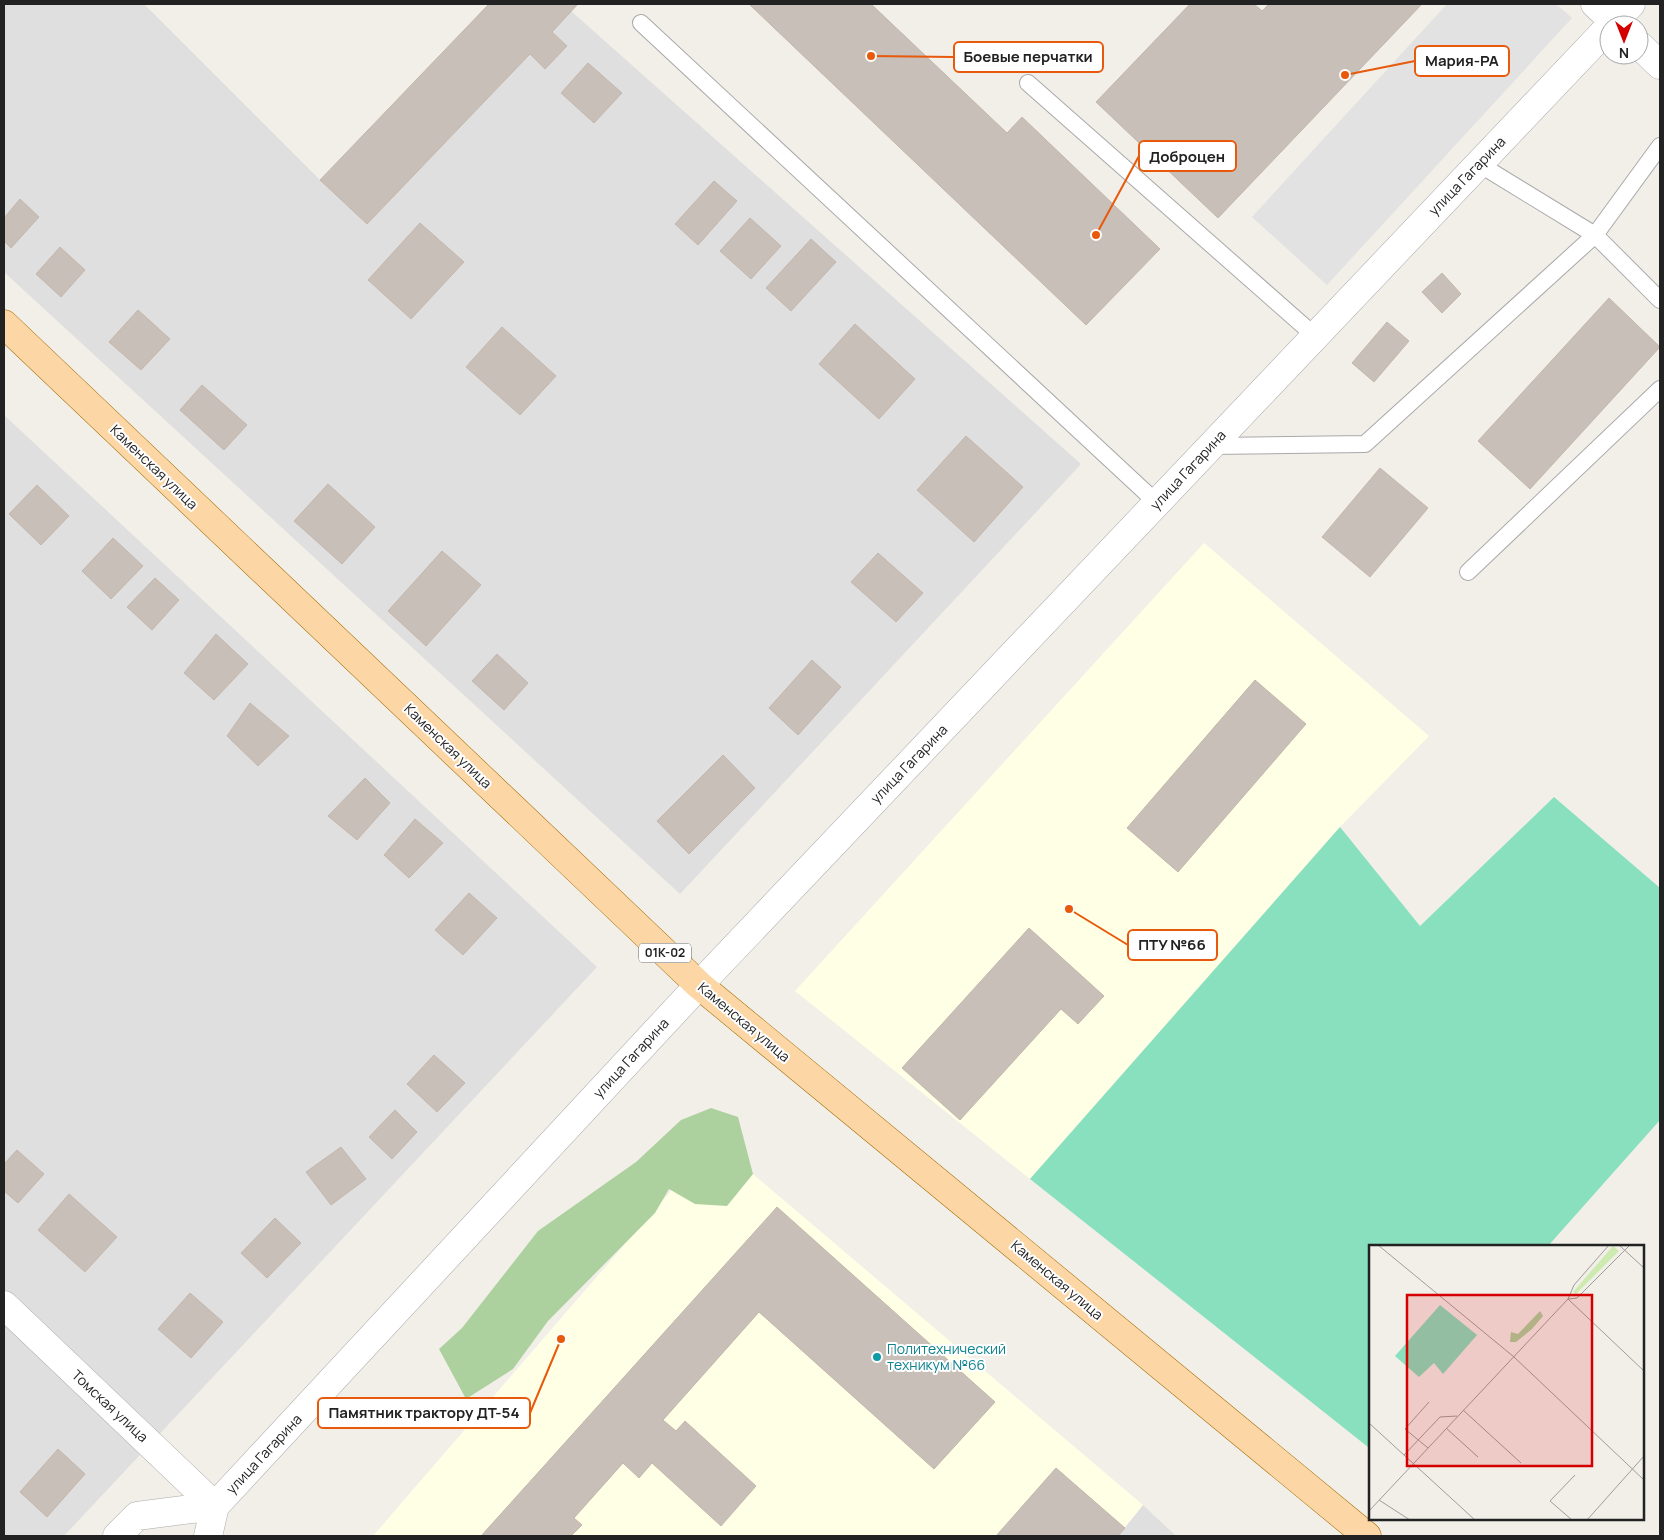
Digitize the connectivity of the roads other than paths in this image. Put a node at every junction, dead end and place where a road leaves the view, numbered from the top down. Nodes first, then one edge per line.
1 (1594, 4) edge
2 (1609, 15) edge
3 (641, 23) dead end
4 (1599, 40) edge
5 (1649, 54) edge
6 (1660, 64) edge
7 (1028, 84) dead end
8 (1660, 146) edge
9 (1479, 164) junction
10 (1595, 235) junction
11 (1660, 300) edge
12 (4, 324) edge
13 (1315, 336) junction
14 (1660, 389) edge
15 (1211, 446) junction
16 (1157, 503) junction
17 (1468, 572) dead end
18 (699, 984) junction
19 (4, 1305) edge
20 (216, 1506) junction
21 (116, 1536) edge
22 (208, 1536) edge
23 (1367, 1536) edge

1 - 2 street
3 - 16 lane
4 - 9 street, улица Гагарина
5 - 6 street
7 - 13 lane
8 - 10 lane
9 - 10 lane
9 - 13 street, улица Гагарина
10 - 11 lane
10 - 15 lane
12 - 18 main road, Каменская улица / 01К-02
13 - 15 street, улица Гагарина
14 - 17 lane
15 - 16 street, улица Гагарина
16 - 18 street, улица Гагарина
18 - 20 street, улица Гагарина
18 - 23 main road, Каменская улица / 01К-02
19 - 20 street, Томская улица
20 - 21 street, улица Гагарина
20 - 22 street, улица Гагарина

